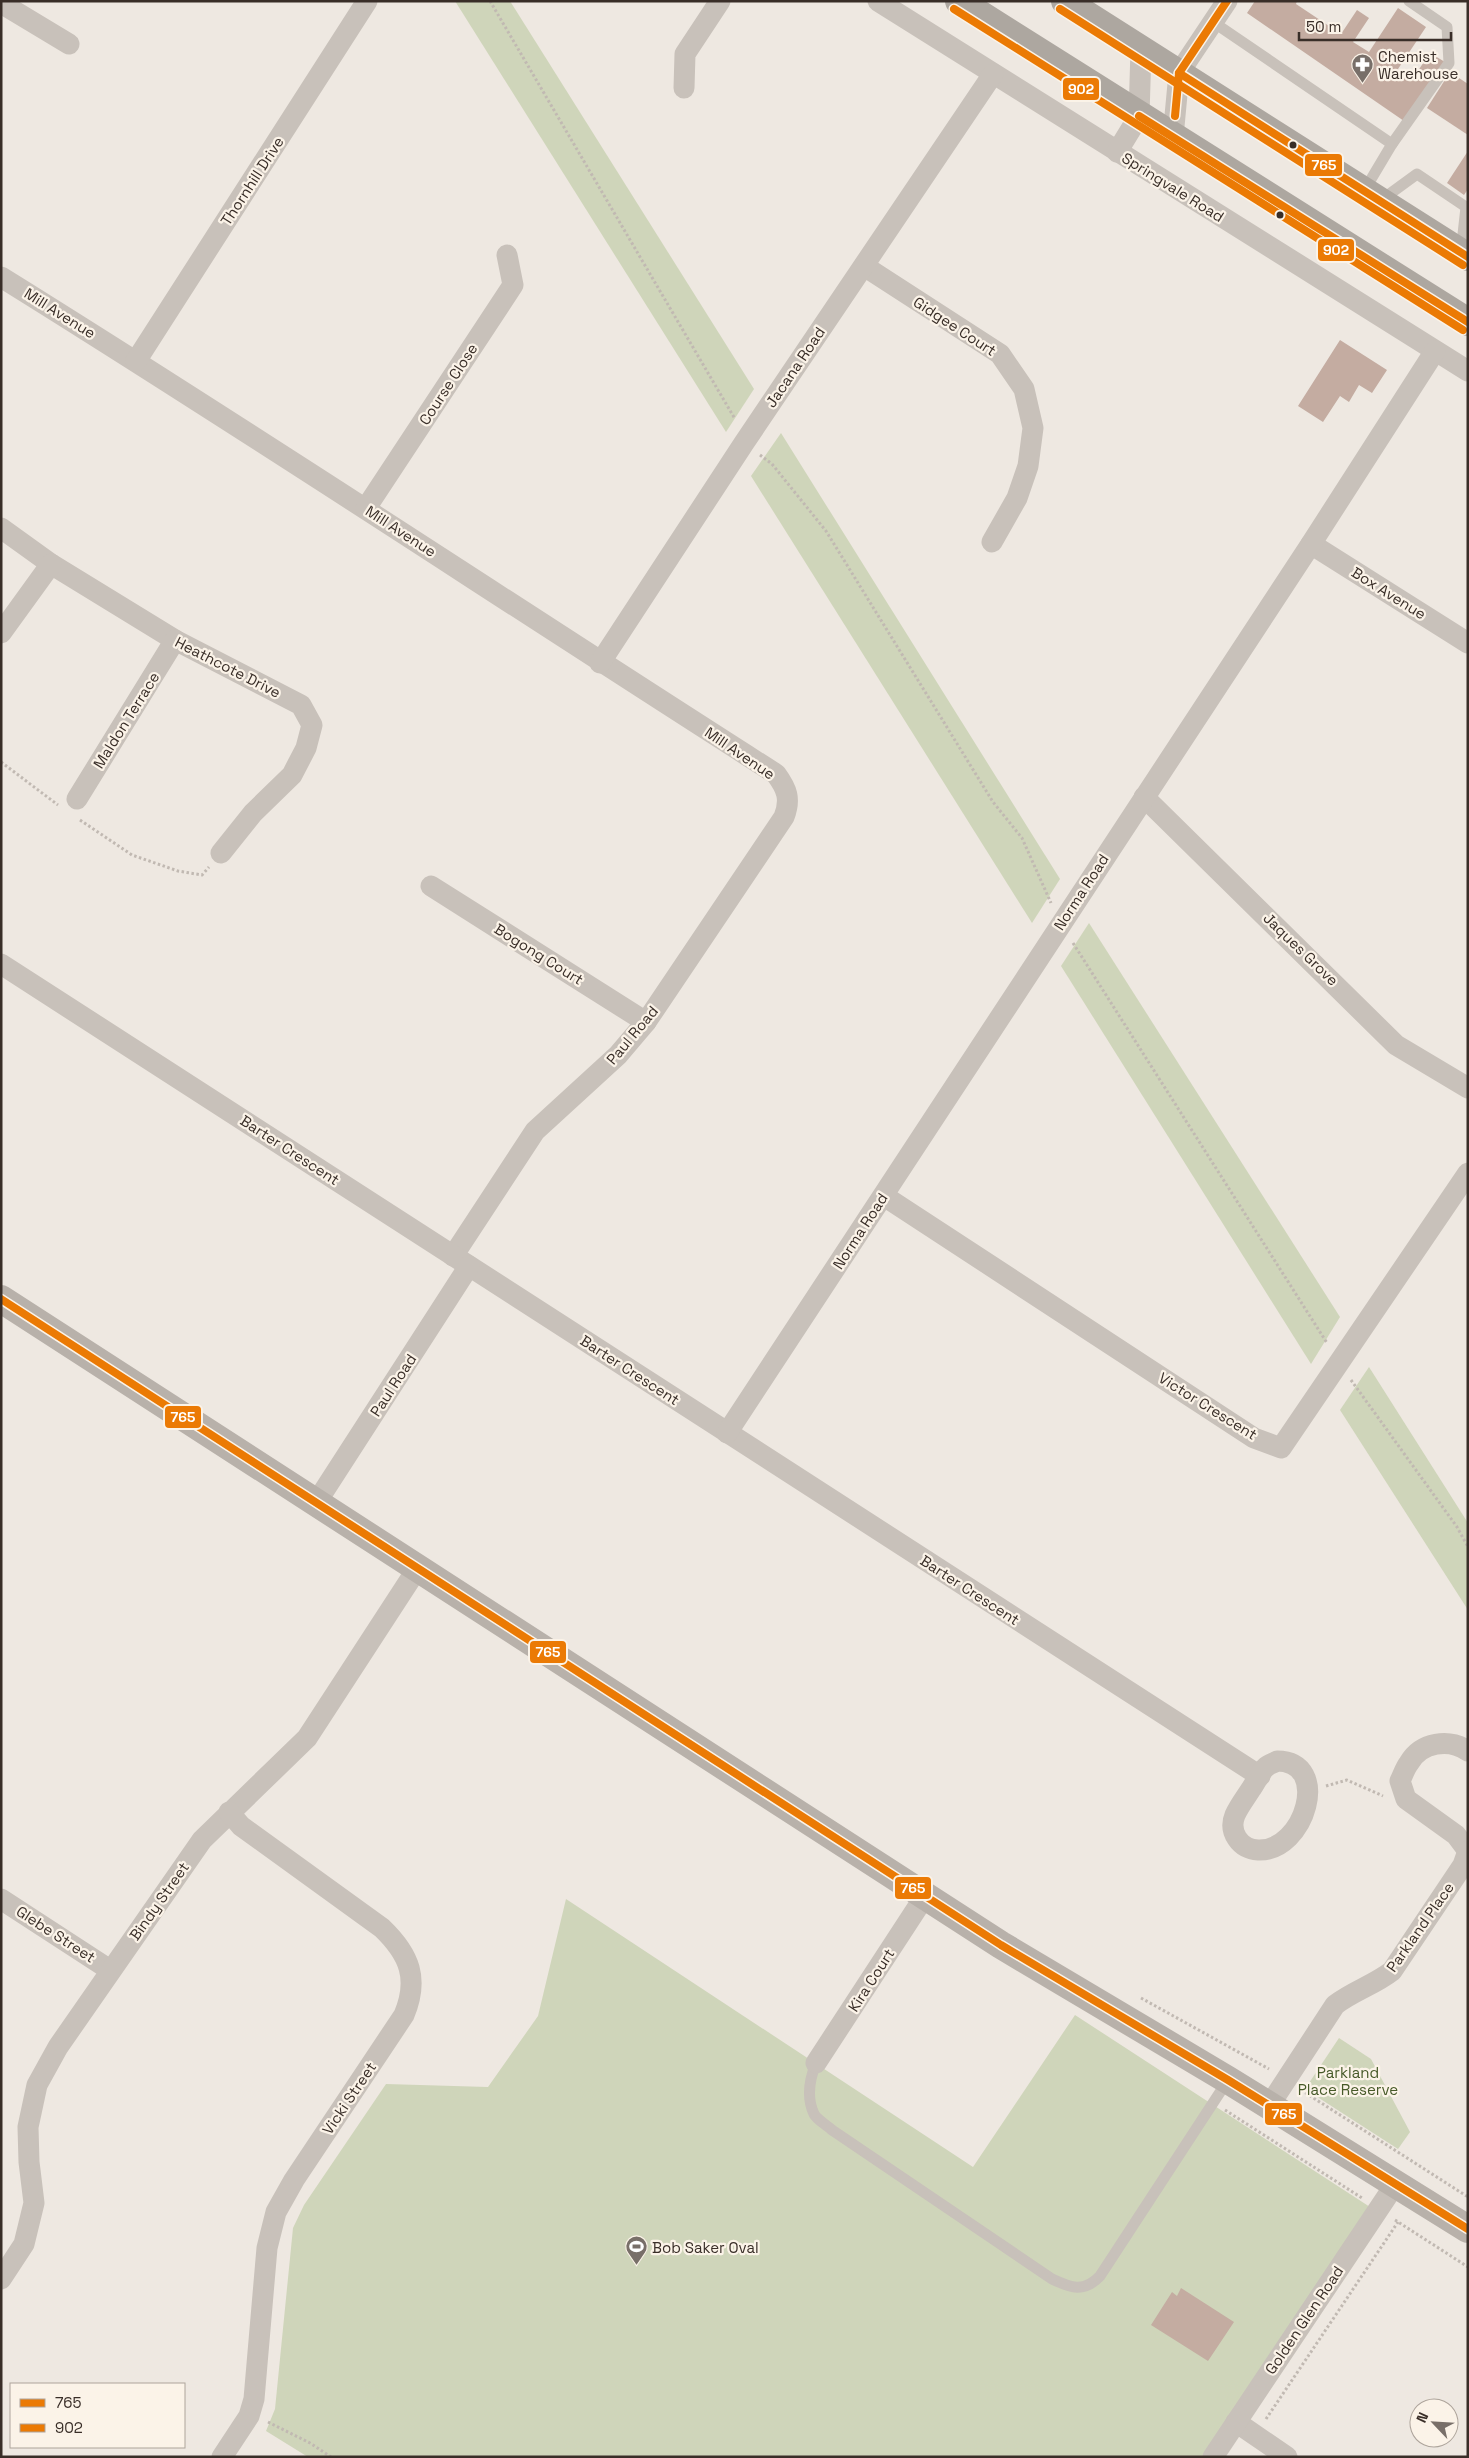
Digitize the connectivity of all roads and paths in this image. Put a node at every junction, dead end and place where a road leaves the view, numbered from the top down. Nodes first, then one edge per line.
1 (367, 1) edge
2 (490, 1) edge
3 (720, 1) edge
4 (878, 1) edge
5 (959, 1) edge
6 (1065, 1) edge
7 (1227, 1) edge
8 (1409, 1) edge
9 (1, 2) edge
10 (1213, 22) junction
11 (69, 44) dead end
12 (1141, 49) junction
13 (1179, 73) junction
14 (993, 74) junction
15 (684, 88) dead end
16 (1139, 116) junction
17 (1173, 137) junction
18 (1392, 144) junction
19 (1117, 152) junction
20 (1372, 196) junction
21 (508, 255) dead end
22 (1464, 255) edge
23 (864, 266) junction
24 (1, 277) edge
25 (1468, 322) edge
26 (1435, 350) junction
27 (136, 361) junction
28 (1468, 371) edge
29 (744, 443) junction
30 (366, 508) junction
31 (1, 528) edge
32 (992, 542) dead end
33 (1311, 544) junction
34 (51, 564) junction
35 (1, 634) edge
36 (175, 640) junction
37 (1468, 643) edge
38 (600, 663) junction
39 (1, 762) edge
40 (1144, 796) junction
41 (789, 798) joint
42 (72, 808) junction
43 (221, 853) joint
44 (431, 886) dead end
45 (1060, 924) junction
46 (1, 964) edge
47 (646, 1022) junction
48 (1468, 1088) edge
49 (1468, 1173) edge
50 (884, 1196) junction
51 (461, 1261) junction
52 (1, 1299) edge
53 (1339, 1362) junction
54 (727, 1433) junction
55 (316, 1504) junction
56 (1468, 1548) edge
57 (417, 1569) junction
58 (1468, 1751) edge
59 (1260, 1776) junction
60 (1308, 1792) junction
61 (1406, 1799) junction
62 (229, 1812) junction
63 (1468, 1851) edge
64 (925, 1896) junction
65 (1, 1899) edge
66 (110, 1970) junction
67 (816, 2063) joint
68 (1286, 2080) junction
69 (1221, 2091) junction
70 (1269, 2106) junction
71 (1396, 2183) junction
72 (1468, 2197) edge
73 (1379, 2209) junction
74 (1398, 2222) junction
75 (1468, 2229) edge
76 (1468, 2267) edge
77 (1, 2279) edge
78 (249, 2416) junction
79 (1236, 2422) junction
80 (1255, 2435) junction
81 (222, 2457) edge
82 (331, 2457) edge
83 (1213, 2457) edge
84 (1287, 2457) edge

1 - 27 street, Thornhill Drive
2 - 29 path
3 - 15 street
4 - 14 street, Springvale Road
5 - 16 highway
6 - 12 highway
7 - 10 street
8 - 18 lane
9 - 11 street
10 - 13 street
10 - 18 lane
12 - 13 highway
12 - 16 street
13 - 17 street
13 - 20 highway
14 - 19 street, Springvale Road
14 - 23 street, Jacana Road
16 - 17 highway
16 - 19 street
17 - 25 highway
18 - 20 lane
19 - 26 street, Springvale Road
20 - 22 highway
20 - 22 lane
21 - 30 street, Course Close
23 - 29 street, Jacana Road
23 - 32 street, Gidgee Court
24 - 27 street, Mill Avenue
26 - 28 street, Springvale Road
26 - 33 street, Norma Road
27 - 30 street, Mill Avenue
29 - 38 street, Jacana Road
29 - 45 path
30 - 38 street, Mill Avenue
31 - 34 street, Heathcote Drive
33 - 37 street, Box Avenue
33 - 40 street, Norma Road
34 - 35 street
34 - 36 street, Heathcote Drive
36 - 42 street, Maldon Terrace
36 - 43 street, Heathcote Drive
38 - 41 street, Mill Avenue
39 - 42 path
40 - 45 street, Norma Road
40 - 48 street, Jaques Grove
41 - 47 street, Paul Road
42 - 43 path
44 - 47 street, Bogong Court
45 - 50 street, Norma Road
45 - 53 path
46 - 51 street, Barter Crescent
47 - 51 street, Paul Road
49 - 53 street, Victor Crescent
50 - 53 street, Victor Crescent
50 - 54 street, Norma Road
51 - 54 street, Barter Crescent
51 - 55 street, Paul Road
52 - 55 main road
53 - 56 path
54 - 59 street, Barter Crescent
55 - 57 main road
57 - 62 street, Bindy Street
57 - 64 main road
58 - 61 street
59 - 60 street
59 - 60 street
60 - 61 path
61 - 63 street, Parkland Place
62 - 66 street, Bindy Street
62 - 78 street, Vicki Street
63 - 68 street, Parkland Place
64 - 67 street, Kira Court
64 - 69 main road
65 - 66 street, Glebe Street
66 - 77 street, Bindy Street
67 - 69 lane
68 - 70 street, Parkland Place
68 - 72 path
69 - 70 main road
69 - 73 path
70 - 71 main road
71 - 73 street, Golden Glen Road
71 - 75 main road
73 - 74 path
73 - 79 street, Golden Glen Road
74 - 76 path
74 - 80 path
78 - 81 street, Vicki Street
78 - 82 path
79 - 80 street
79 - 83 street, Golden Glen Road
80 - 84 street

